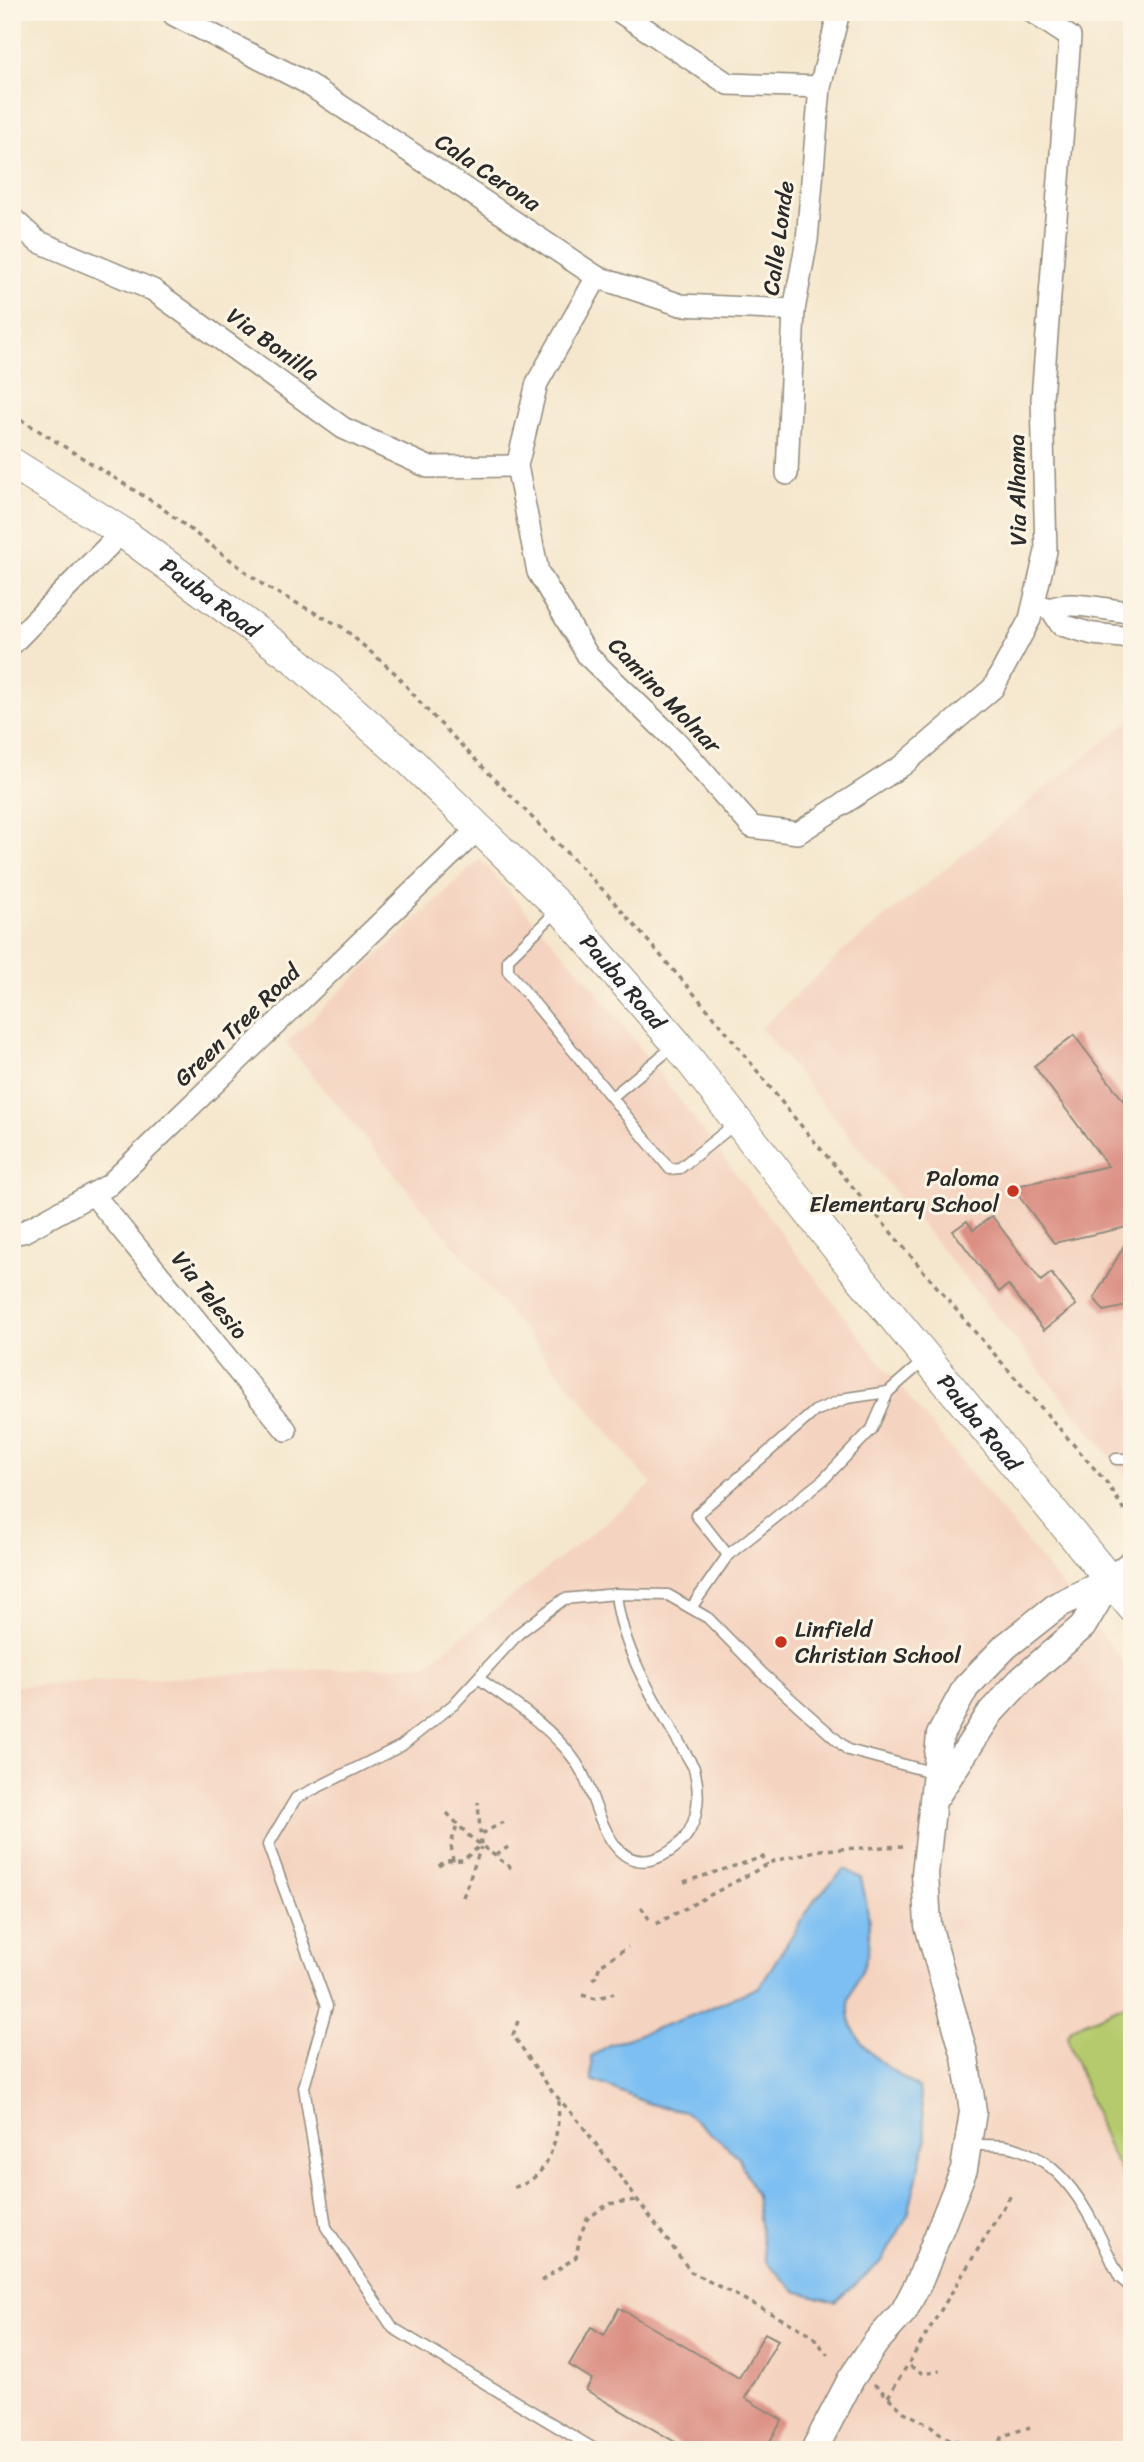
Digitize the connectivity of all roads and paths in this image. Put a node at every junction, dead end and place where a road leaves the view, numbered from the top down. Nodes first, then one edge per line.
1 (620, 12) edge
2 (839, 12) edge
3 (1032, 12) edge
4 (174, 15) dead end
5 (820, 87) junction
6 (12, 218) edge
7 (597, 277) junction
8 (794, 310) junction
9 (12, 463) edge
10 (517, 466) junction
11 (787, 474) dead end
12 (122, 533) junction
13 (1042, 607) junction
14 (1132, 612) edge
15 (1132, 638) edge
16 (12, 644) edge
17 (480, 827) junction
18 (798, 833) joint
19 (560, 908) junction
20 (677, 1044) junction
21 (612, 1097) junction
22 (737, 1122) junction
23 (93, 1194) junction
24 (12, 1234) edge
25 (926, 1359) junction
26 (888, 1392) junction
27 (286, 1430) dead end
28 (1116, 1459) dead end
29 (1132, 1459) edge
30 (1132, 1526) edge
31 (728, 1555) junction
32 (1123, 1561) edge
33 (616, 1594) junction
34 (1132, 1607) edge
35 (691, 1608) junction
36 (478, 1678) junction
37 (935, 1773) junction
38 (478, 1802) dead end
39 (930, 1807) junction
40 (447, 1812) dead end
41 (503, 1822) dead end
42 (457, 1825) junction
43 (482, 1834) junction
44 (481, 1845) junction
45 (903, 1846) dead end
46 (508, 1847) dead end
47 (496, 1855) junction
48 (453, 1861) junction
49 (766, 1865) junction
50 (439, 1866) dead end
51 (511, 1868) dead end
52 (684, 1882) dead end
53 (463, 1897) dead end
54 (641, 1907) dead end
55 (649, 1919) dead end
56 (656, 1924) dead end
57 (628, 1947) dead end
58 (592, 1979) dead end
59 (614, 1993) dead end
60 (582, 1995) dead end
61 (518, 2021) dead end
62 (559, 2099) junction
63 (967, 2145) junction
64 (514, 2187) dead end
65 (1011, 2194) dead end
66 (636, 2200) junction
67 (541, 2281) dead end
68 (1132, 2288) edge
69 (828, 2355) dead end
70 (910, 2366) junction
71 (940, 2371) dead end
72 (870, 2380) dead end
73 (888, 2397) junction
74 (1030, 2427) dead end
75 (596, 2450) edge
76 (814, 2450) edge
77 (988, 2450) edge
78 (996, 2450) edge

1 - 5 street
2 - 5 street, Calle Londe
3 - 13 street, Via Alhama
4 - 7 street, Cala Cerona
5 - 8 street, Calle Londe
6 - 10 street, Via Bonilla
7 - 8 street, Cala Cerona
7 - 10 street, Camino Molnar
8 - 11 street, Calle Londe
9 - 12 main road, Pauba Road
10 - 18 street, Camino Molnar
12 - 16 street
12 - 17 main road, Pauba Road
13 - 14 street
13 - 15 street
13 - 18 street, Via Alhama
17 - 19 main road, Pauba Road
17 - 23 street, Green Tree Road
19 - 20 main road, Pauba Road
19 - 21 lane
20 - 21 lane
20 - 22 main road, Pauba Road
21 - 22 lane
22 - 25 main road, Pauba Road
23 - 24 street, Green Tree Road
23 - 27 street, Via Telesio
25 - 26 lane
25 - 32 main road, Pauba Road
26 - 31 lane
26 - 31 lane
28 - 29 lane
30 - 32 path
31 - 35 lane
32 - 34 main road, Pauba Road
32 - 37 street
32 - 39 street
33 - 35 lane
33 - 36 lane
33 - 36 lane
35 - 37 lane
36 - 75 lane
37 - 39 street
38 - 43 path
39 - 63 street
40 - 42 path
41 - 43 path
42 - 44 path
42 - 48 path
43 - 44 path
44 - 47 path
44 - 48 path
44 - 53 path
45 - 49 path
46 - 47 path
47 - 51 path
48 - 50 path
49 - 52 path
49 - 56 path
54 - 55 path
57 - 58 path
59 - 60 path
61 - 62 path
62 - 64 path
62 - 66 path
63 - 68 lane
63 - 76 street
65 - 70 path
66 - 67 path
66 - 69 path
70 - 71 path
70 - 73 path
72 - 73 path
73 - 77 path
74 - 78 path

